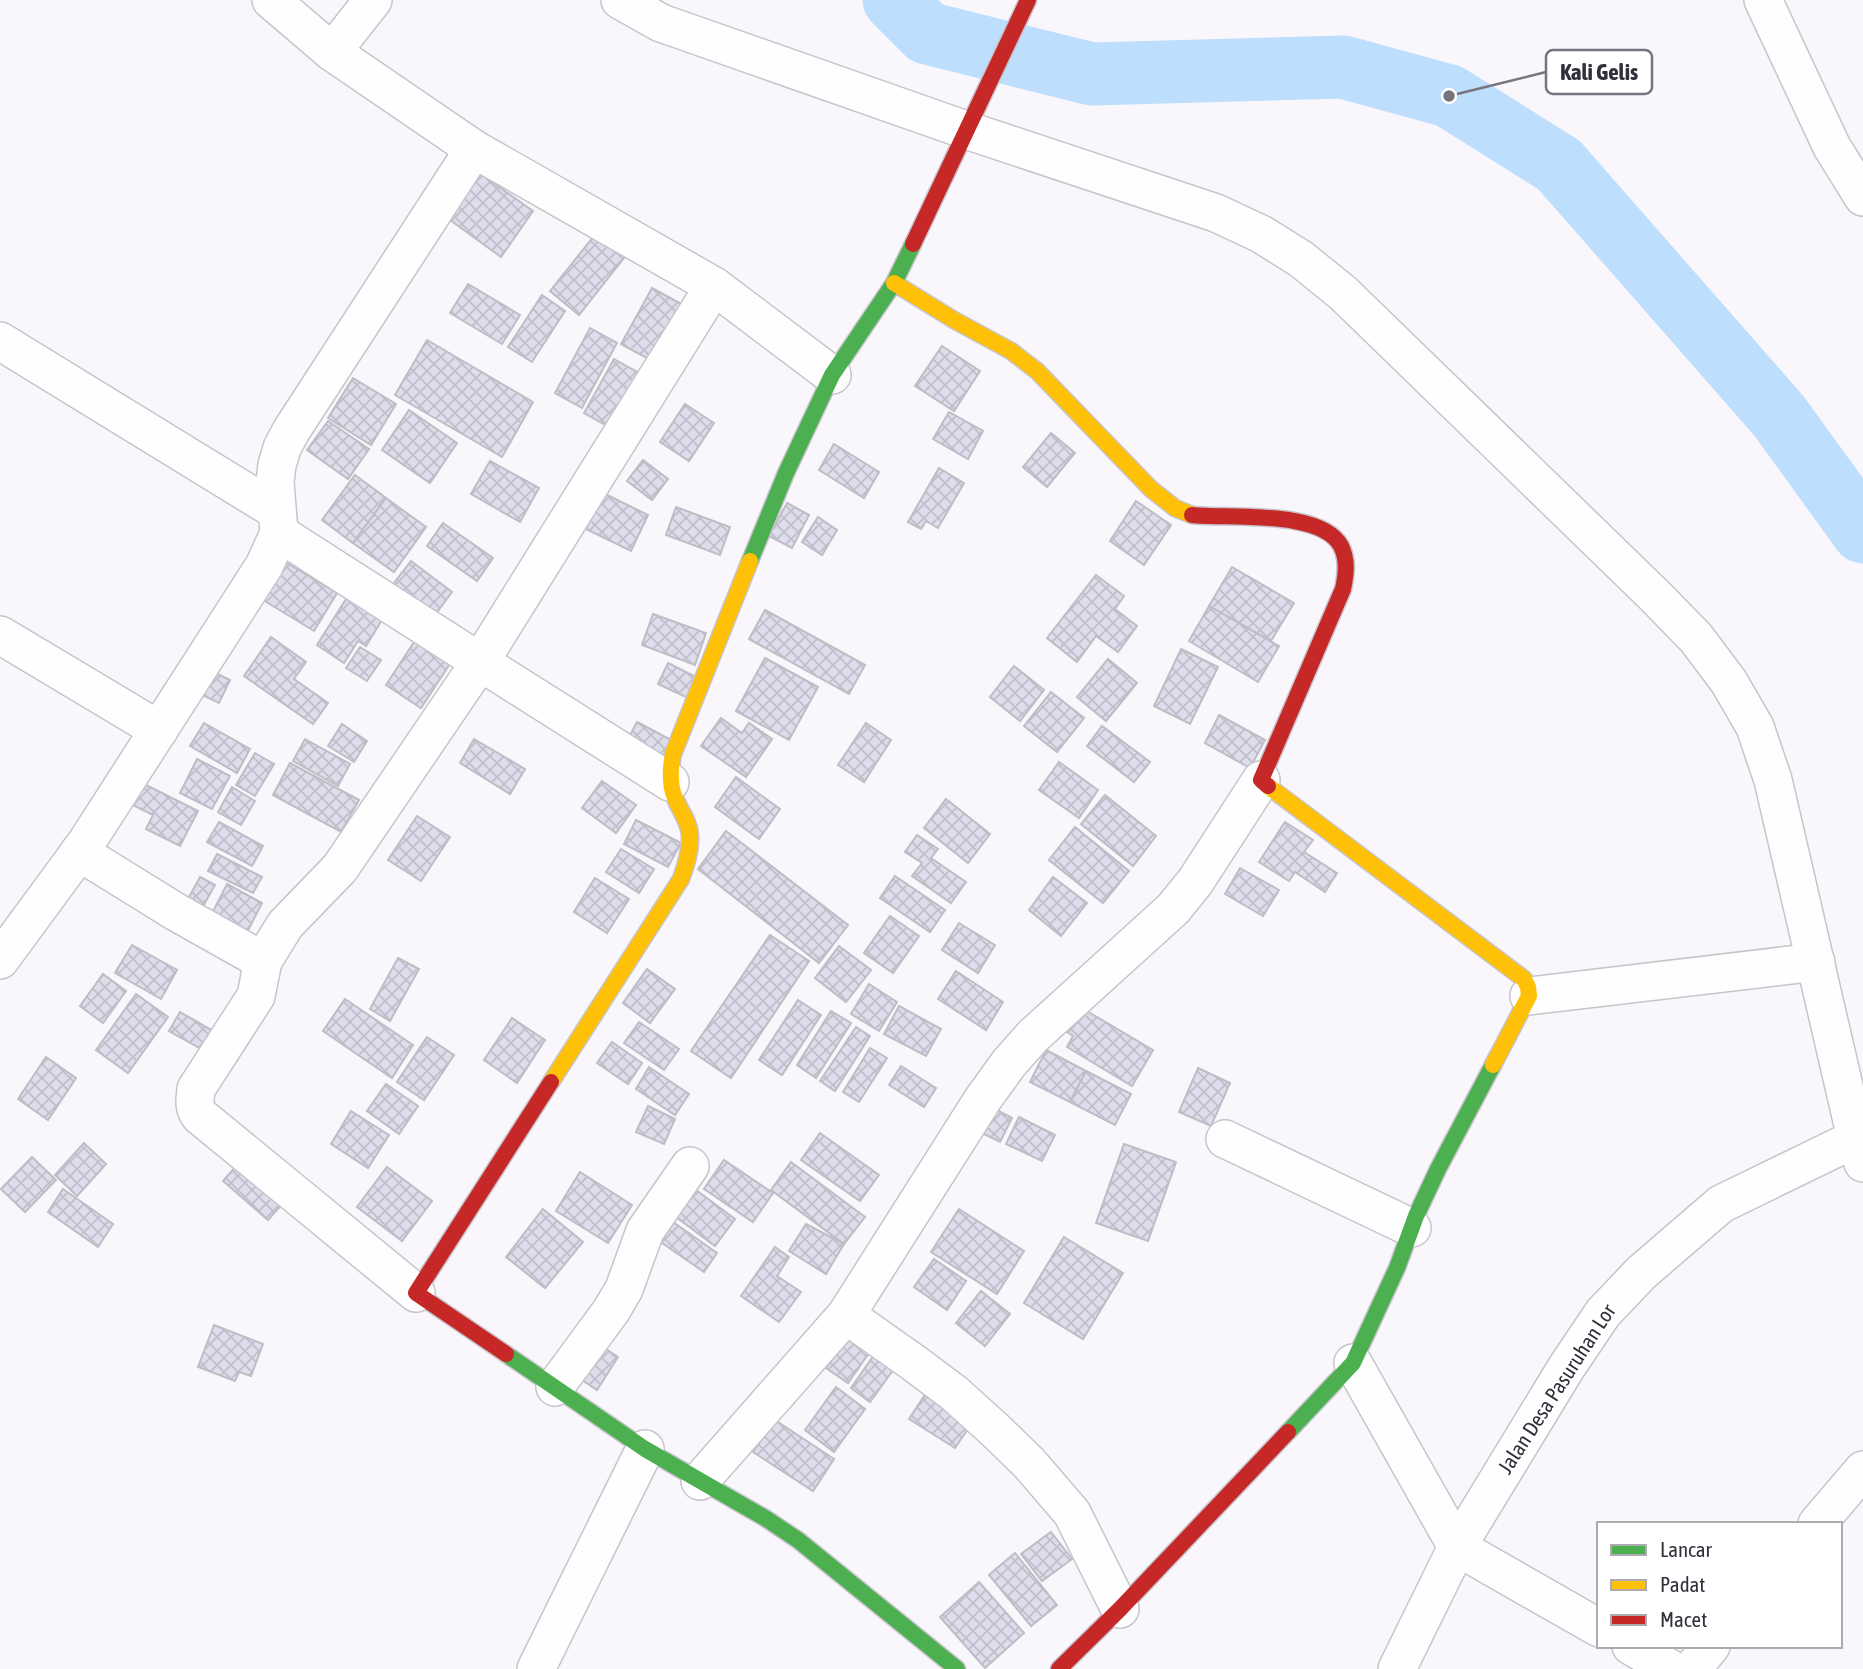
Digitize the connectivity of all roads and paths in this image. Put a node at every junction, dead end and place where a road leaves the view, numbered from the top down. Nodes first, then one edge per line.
1 (271, 0) edge
2 (373, 0) edge
3 (620, 0) edge
4 (1028, 0) edge
5 (1763, 0) edge
6 (332, 52) junction
7 (966, 130) junction
8 (474, 149) junction
9 (1863, 197) edge
10 (894, 283) junction
11 (714, 286) junction
12 (0, 341) edge
13 (832, 376) junction
14 (278, 522) junction
15 (0, 635) edge
16 (480, 662) junction
17 (159, 730) junction
18 (1261, 780) junction
19 (670, 782) junction
20 (79, 852) junction
21 (0, 960) edge
22 (263, 961) junction
23 (1816, 962) junction
24 (1529, 996) junction
25 (1225, 1139) dead end
26 (1861, 1146) edge
27 (690, 1166) dead end
28 (1412, 1228) junction
29 (416, 1293) junction
30 (846, 1315) junction
31 (1353, 1363) junction
32 (555, 1387) junction
33 (645, 1449) junction
34 (1863, 1470) edge
35 (700, 1481) junction
36 (1819, 1522) edge
37 (1457, 1547) junction
38 (1120, 1609) junction
39 (1597, 1627) edge
40 (1634, 1648) edge
41 (1709, 1648) edge
42 (536, 1669) edge
43 (957, 1669) edge
44 (1059, 1669) edge
45 (1397, 1669) edge
46 (1671, 1669) edge
47 (1692, 1669) edge

1 - 6 street
2 - 6 street
3 - 7 street
4 - 7 street
5 - 9 street
6 - 8 street
7 - 10 street
7 - 23 street
8 - 11 street
8 - 14 street
10 - 13 street
10 - 18 street
11 - 13 street
11 - 16 street
12 - 14 street
13 - 19 street
14 - 16 street
14 - 17 street
15 - 17 street
16 - 19 street
16 - 22 street
17 - 20 street
18 - 24 street
18 - 30 street
19 - 29 street
20 - 21 street
20 - 22 street
22 - 29 street
23 - 24 street
23 - 26 street
24 - 28 street
25 - 28 street
26 - 37 street, Jalan Desa Pasuruhan Lor
27 - 32 street
28 - 31 street
29 - 32 street
30 - 35 street
30 - 38 street
31 - 37 street
31 - 38 street
32 - 33 street
33 - 35 street
33 - 42 street
34 - 36 street
35 - 43 street
37 - 39 street
37 - 45 street, Jalan Desa Pasuruhan Lor
38 - 44 street
40 - 46 street
41 - 47 street

